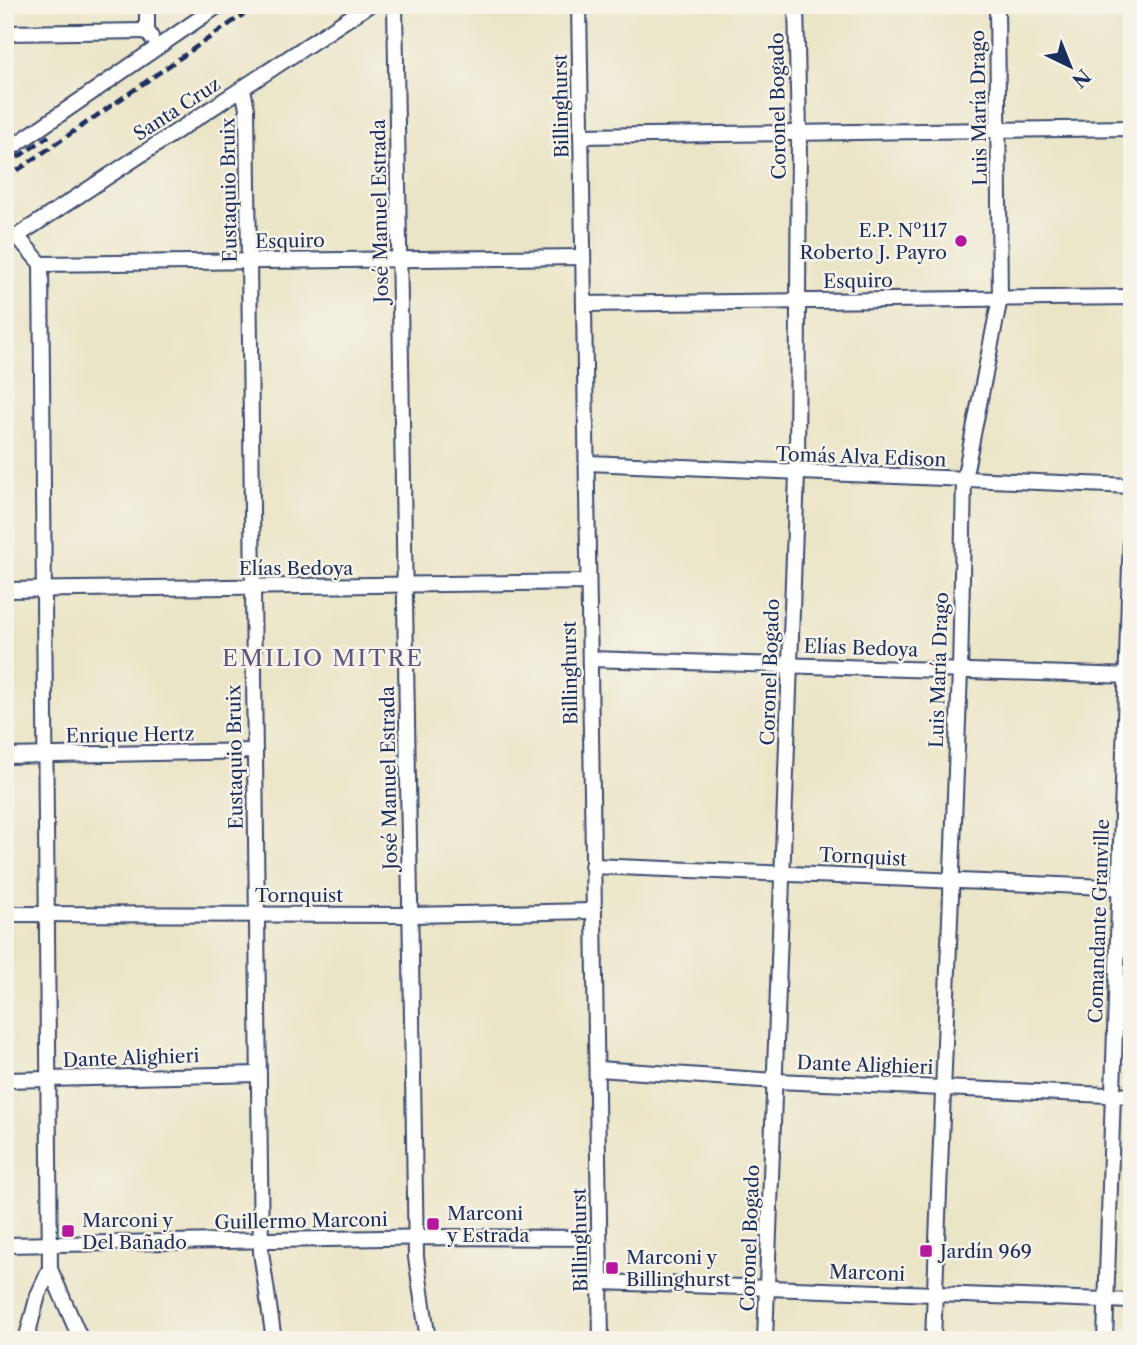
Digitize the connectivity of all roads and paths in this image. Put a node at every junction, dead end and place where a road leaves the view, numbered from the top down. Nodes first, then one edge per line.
1 (147, 5) edge
2 (219, 5) edge
3 (369, 5) edge
4 (395, 5) edge
5 (579, 5) edge
6 (796, 5) edge
7 (997, 5) edge
8 (147, 31) junction
9 (5, 33) edge
10 (157, 47) junction
11 (243, 89) junction
12 (1132, 128) edge
13 (1000, 130) junction
14 (799, 132) junction
15 (581, 136) junction
16 (5, 152) edge
17 (11, 240) edge
18 (582, 257) junction
19 (401, 259) junction
20 (250, 261) junction
21 (41, 264) junction
22 (1132, 297) edge
23 (1000, 298) junction
24 (799, 301) junction
25 (584, 304) junction
26 (588, 463) junction
27 (797, 474) junction
28 (964, 480) junction
29 (1132, 486) edge
30 (1132, 504) edge
31 (588, 582) junction
32 (405, 586) junction
33 (252, 587) junction
34 (5, 590) edge
35 (42, 590) junction
36 (590, 659) junction
37 (790, 665) junction
38 (960, 671) junction
39 (1129, 676) edge
40 (255, 751) junction
41 (5, 756) edge
42 (44, 756) junction
43 (592, 866) junction
44 (782, 872) junction
45 (950, 881) junction
46 (1126, 888) edge
47 (592, 911) junction
48 (5, 914) edge
49 (45, 914) junction
50 (257, 914) junction
51 (411, 915) junction
52 (598, 1069) junction
53 (259, 1074) junction
54 (5, 1080) edge
55 (48, 1080) junction
56 (776, 1081) junction
57 (942, 1088) junction
58 (1110, 1095) junction
59 (1132, 1096) edge
60 (416, 1237) junction
61 (598, 1238) junction
62 (261, 1241) junction
63 (5, 1245) edge
64 (49, 1245) junction
65 (50, 1269) junction
66 (601, 1282) junction
67 (766, 1289) junction
68 (935, 1294) junction
69 (1105, 1301) junction
70 (1132, 1301) edge
71 (26, 1340) edge
72 (81, 1340) edge
73 (274, 1340) edge
74 (428, 1340) edge
75 (601, 1340) edge
76 (765, 1340) edge
77 (933, 1340) edge
78 (1105, 1340) edge

1 - 8 street
2 - 10 street
3 - 11 street, Santa Cruz
4 - 19 street, José Manuel Estrada
5 - 15 street, Billinghurst
6 - 14 street, Coronel Bogado
7 - 13 street, Luis María Drago
8 - 9 street
8 - 10 street
10 - 16 street
11 - 17 street, Santa Cruz
11 - 20 street, Eustaquio Bruix
12 - 13 street
13 - 14 street
13 - 23 street, Luis María Drago
14 - 15 street
14 - 24 street, Coronel Bogado
15 - 18 street, Billinghurst
17 - 21 street
18 - 19 street, Esquiro
18 - 25 street, Billinghurst
19 - 20 street, Esquiro
19 - 32 street, José Manuel Estrada
20 - 21 street, Esquiro
20 - 33 street, Eustaquio Bruix
21 - 35 street
22 - 23 street, Esquiro
23 - 24 street, Esquiro
23 - 28 street, Luis María Drago
24 - 25 street, Esquiro
24 - 27 street, Coronel Bogado
25 - 26 street, Billinghurst
26 - 27 street, Tomás Alva Edison
26 - 31 street, Billinghurst
27 - 28 street, Tomás Alva Edison
27 - 37 street, Coronel Bogado
28 - 29 street, Tomás Alva Edison
28 - 38 street, Luis María Drago
30 - 39 street, Comandante Granville
31 - 32 street, Elías Bedoya
31 - 36 street, Billinghurst
32 - 33 street, Elías Bedoya
32 - 51 street, José Manuel Estrada
33 - 35 street, Elías Bedoya
33 - 40 street, Eustaquio Bruix
34 - 35 street, Elías Bedoya
35 - 42 street
36 - 37 street, Elías Bedoya
36 - 43 street, Billinghurst
37 - 38 street, Elías Bedoya
37 - 44 street, Coronel Bogado
38 - 39 street, Elías Bedoya
38 - 45 street, Luis María Drago
39 - 46 street, Comandante Granville
40 - 42 street, Enrique Hertz
40 - 50 street, Eustaquio Bruix
41 - 42 street, Enrique Hertz
42 - 49 street
43 - 44 street, Tornquist
43 - 47 street, Billinghurst
44 - 45 street, Tornquist
44 - 56 street, Coronel Bogado
45 - 46 street, Tornquist
45 - 57 street, Luis María Drago
46 - 58 street, Comandante Granville
47 - 51 street, Tornquist
47 - 52 street, Billinghurst
48 - 49 street, Tornquist
49 - 50 street, Tornquist
49 - 55 street
50 - 51 street, Tornquist
50 - 53 street, Eustaquio Bruix
51 - 60 street, José Manuel Estrada
52 - 56 street, Dante Alighieri
52 - 61 street, Billinghurst
53 - 55 street, Dante Alighieri
53 - 62 street, Eustaquio Bruix
54 - 55 street, Dante Alighieri
55 - 64 street
56 - 57 street, Dante Alighieri
56 - 67 street, Coronel Bogado
57 - 58 street, Dante Alighieri
57 - 68 street, Luis María Drago
58 - 59 street, Dante Alighieri
58 - 69 street, Comandante Granville
60 - 61 street, Guillermo Marconi
60 - 62 street, Guillermo Marconi
60 - 74 street, José Manuel Estrada
61 - 66 street, Billinghurst
62 - 64 street, Guillermo Marconi
62 - 73 street, Eustaquio Bruix
63 - 64 street, Guillermo Marconi
64 - 65 street
65 - 71 street
65 - 72 street
66 - 67 street, Marconi
66 - 75 street, Billinghurst
67 - 68 street, Marconi
67 - 76 street, Coronel Bogado
68 - 69 street, Marconi
68 - 77 street, Luis María Drago
69 - 70 street, Marconi
69 - 78 street, Comandante Granville

